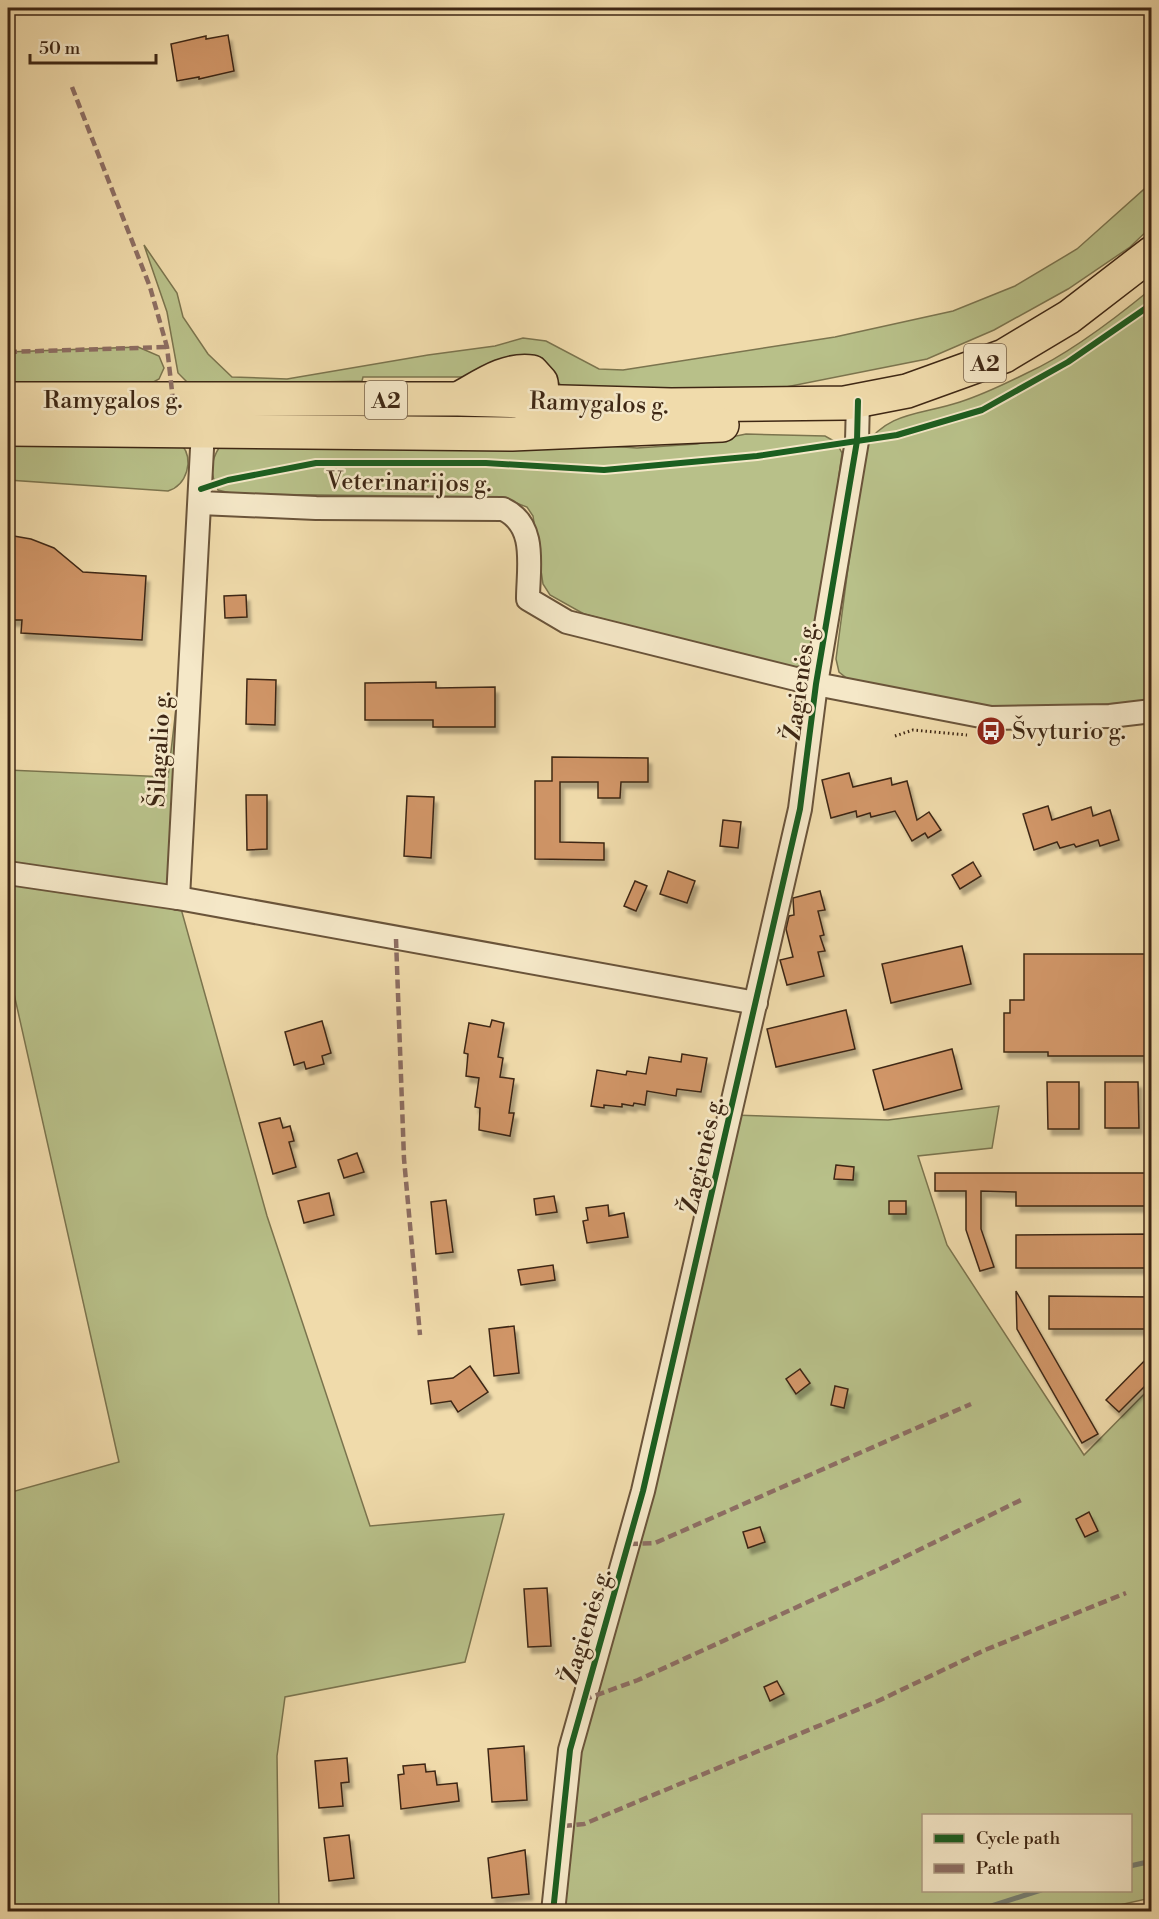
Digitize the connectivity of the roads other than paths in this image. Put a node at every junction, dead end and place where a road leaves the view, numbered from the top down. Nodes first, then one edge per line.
1 (1152, 253) edge
2 (8, 399) edge
3 (543, 401) junction
4 (852, 402) junction
5 (8, 429) edge
6 (202, 430) junction
7 (512, 434) junction
8 (200, 503) junction
9 (816, 684) junction
10 (1152, 711) edge
11 (8, 873) edge
12 (178, 898) junction
13 (756, 1003) junction
14 (553, 1911) edge

1 - 4 highway, Ramygalos g. / A2
2 - 3 highway, Ramygalos g. / A2
3 - 4 highway, Ramygalos g. / A2
3 - 7 highway
4 - 7 highway, A2
4 - 9 street, Žagienės g.
5 - 6 highway, A2
6 - 7 highway, A2
6 - 8 street, Šilagalio g.
8 - 9 street, Veterinarijos g.
8 - 12 street, Šilagalio g.
9 - 10 street
9 - 13 street, Žagienės g.
11 - 12 street
12 - 13 street
13 - 14 street, Žagienės g.

